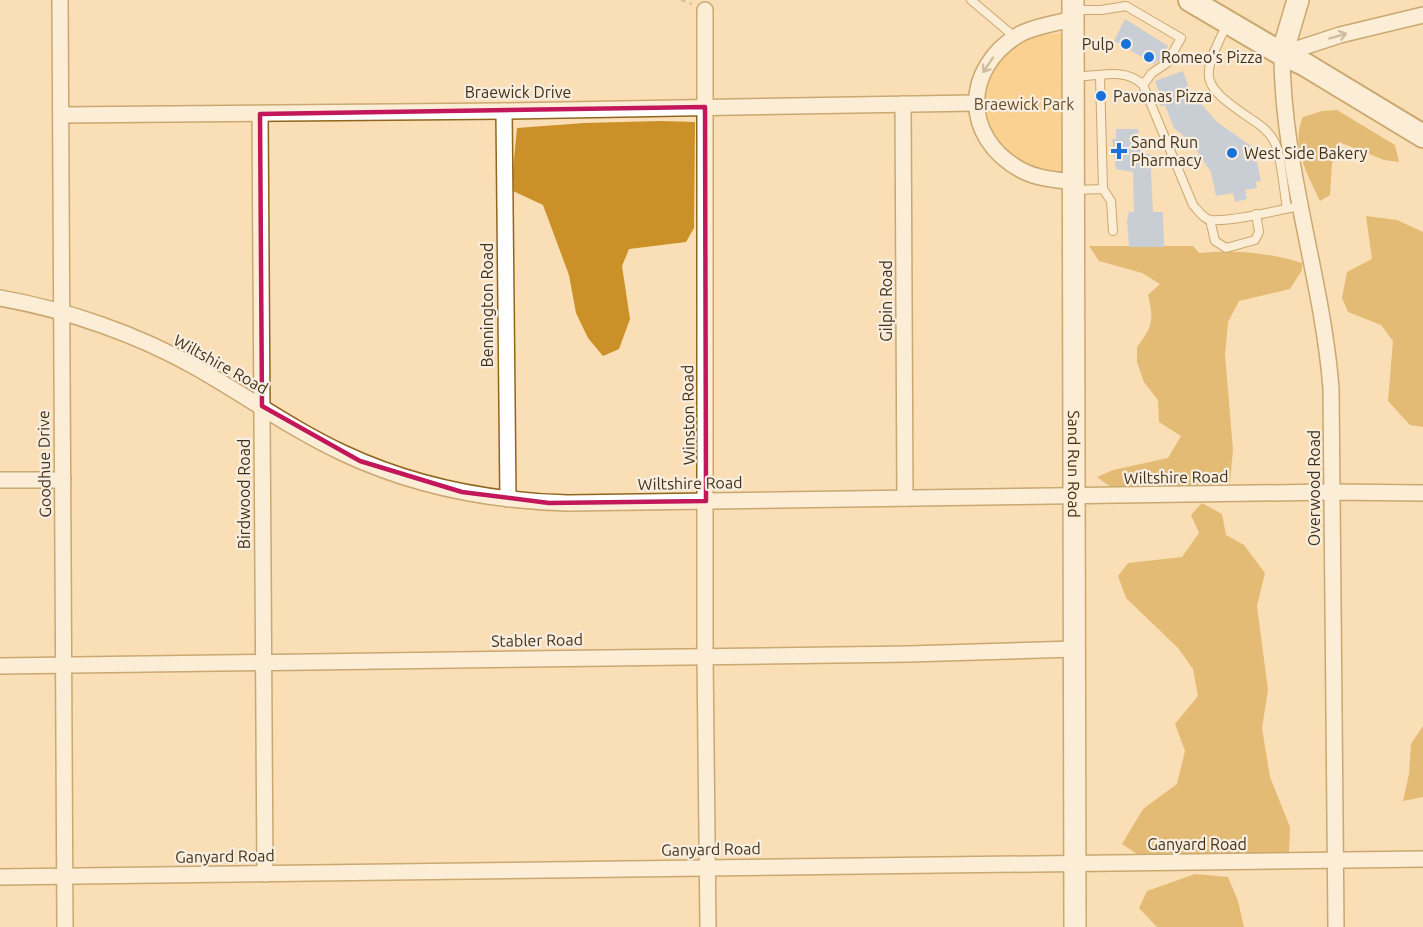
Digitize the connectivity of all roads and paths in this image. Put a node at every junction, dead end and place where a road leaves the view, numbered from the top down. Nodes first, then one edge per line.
1 (60, 0) edge
2 (970, 0) edge
3 (1190, 0) edge
4 (1298, 0) edge
5 (705, 10) dead end
6 (1074, 10) edge
7 (1423, 15) edge
8 (1228, 22) junction
9 (1016, 38) junction
10 (1282, 54) junction
11 (1100, 76) junction
12 (1074, 77) junction
13 (1143, 85) junction
14 (975, 103) junction
15 (903, 104) junction
16 (705, 107) junction
17 (504, 111) junction
18 (260, 114) junction
19 (61, 115) junction
20 (1423, 136) edge
21 (1075, 186) junction
22 (1103, 189) junction
23 (1293, 207) junction
24 (1256, 214) junction
25 (1210, 220) junction
26 (1113, 231) dead end
27 (0, 298) edge
28 (62, 313) junction
29 (262, 406) junction
30 (0, 480) edge
31 (63, 480) junction
32 (1332, 492) junction
33 (1423, 493) edge
34 (1073, 497) junction
35 (905, 498) junction
36 (508, 500) junction
37 (706, 501) junction
38 (1075, 649) junction
39 (705, 655) junction
40 (262, 663) junction
41 (62, 665) junction
42 (0, 666) edge
43 (1423, 859) edge
44 (1335, 860) junction
45 (1075, 862) junction
46 (707, 868) junction
47 (265, 874) junction
48 (0, 877) edge
49 (64, 877) junction
50 (65, 927) edge
51 (708, 927) edge
52 (1075, 927) edge
53 (1336, 927) edge

1 - 19 street, Goodhue Drive
2 - 9 lane
3 - 8 main road
4 - 10 street
5 - 16 street, Winston Road
6 - 9 street
6 - 12 street, Sand Run Road
6 - 13 lane
10 -> 7 street
8 - 10 main road
8 - 23 lane
9 -> 14 street
10 - 20 main road
10 - 23 street, Overwood Road
11 - 12 lane
11 - 13 lane
11 - 22 lane
12 - 21 street, Sand Run Road
13 - 25 lane
14 - 15 street, Braewick Drive
14 - 21 street
15 - 16 street, Braewick Drive
15 - 35 street, Gilpin Road
16 - 17 street, Braewick Drive
16 - 37 street, Winston Road
17 - 18 street, Braewick Drive
17 - 36 street, Bennington Road
18 - 19 street, Braewick Drive
18 - 29 street, Birdwood Road
19 - 28 street, Goodhue Drive
21 - 22 lane
21 - 34 street, Sand Run Road
22 - 26 lane
23 - 24 lane
23 - 32 street, Overwood Road
24 - 25 lane
24 - 25 lane
27 - 28 street, Wiltshire Road
28 - 29 street, Wiltshire Road
28 - 31 street, Goodhue Drive
29 - 36 street, Wiltshire Road
29 - 40 street, Birdwood Road
30 - 31 street
31 - 41 street, Goodhue Drive
32 - 33 street, Wiltshire Road
32 - 34 street, Wiltshire Road
32 - 44 street, Overwood Road
34 - 35 street, Wiltshire Road
34 - 38 street, Sand Run Road
35 - 37 street, Wiltshire Road
36 - 37 street, Wiltshire Road
37 - 39 street, Winston Road
38 - 39 street, Stabler Road
38 - 45 street, Sand Run Road
39 - 40 street, Stabler Road
39 - 46 street, Winston Road
40 - 41 street, Stabler Road
40 - 47 street, Birdwood Road
41 - 42 street, Stabler Road
41 - 49 street, Goodhue Drive
43 - 44 street, Ganyard Road
44 - 45 street, Ganyard Road
44 - 53 street, Overwood Road
45 - 46 street, Ganyard Road
45 - 52 street, Sand Run Road
46 - 47 street, Ganyard Road
46 - 51 street, Winston Road
47 - 49 street, Ganyard Road
48 - 49 street, Ganyard Road
49 - 50 street, Goodhue Drive

